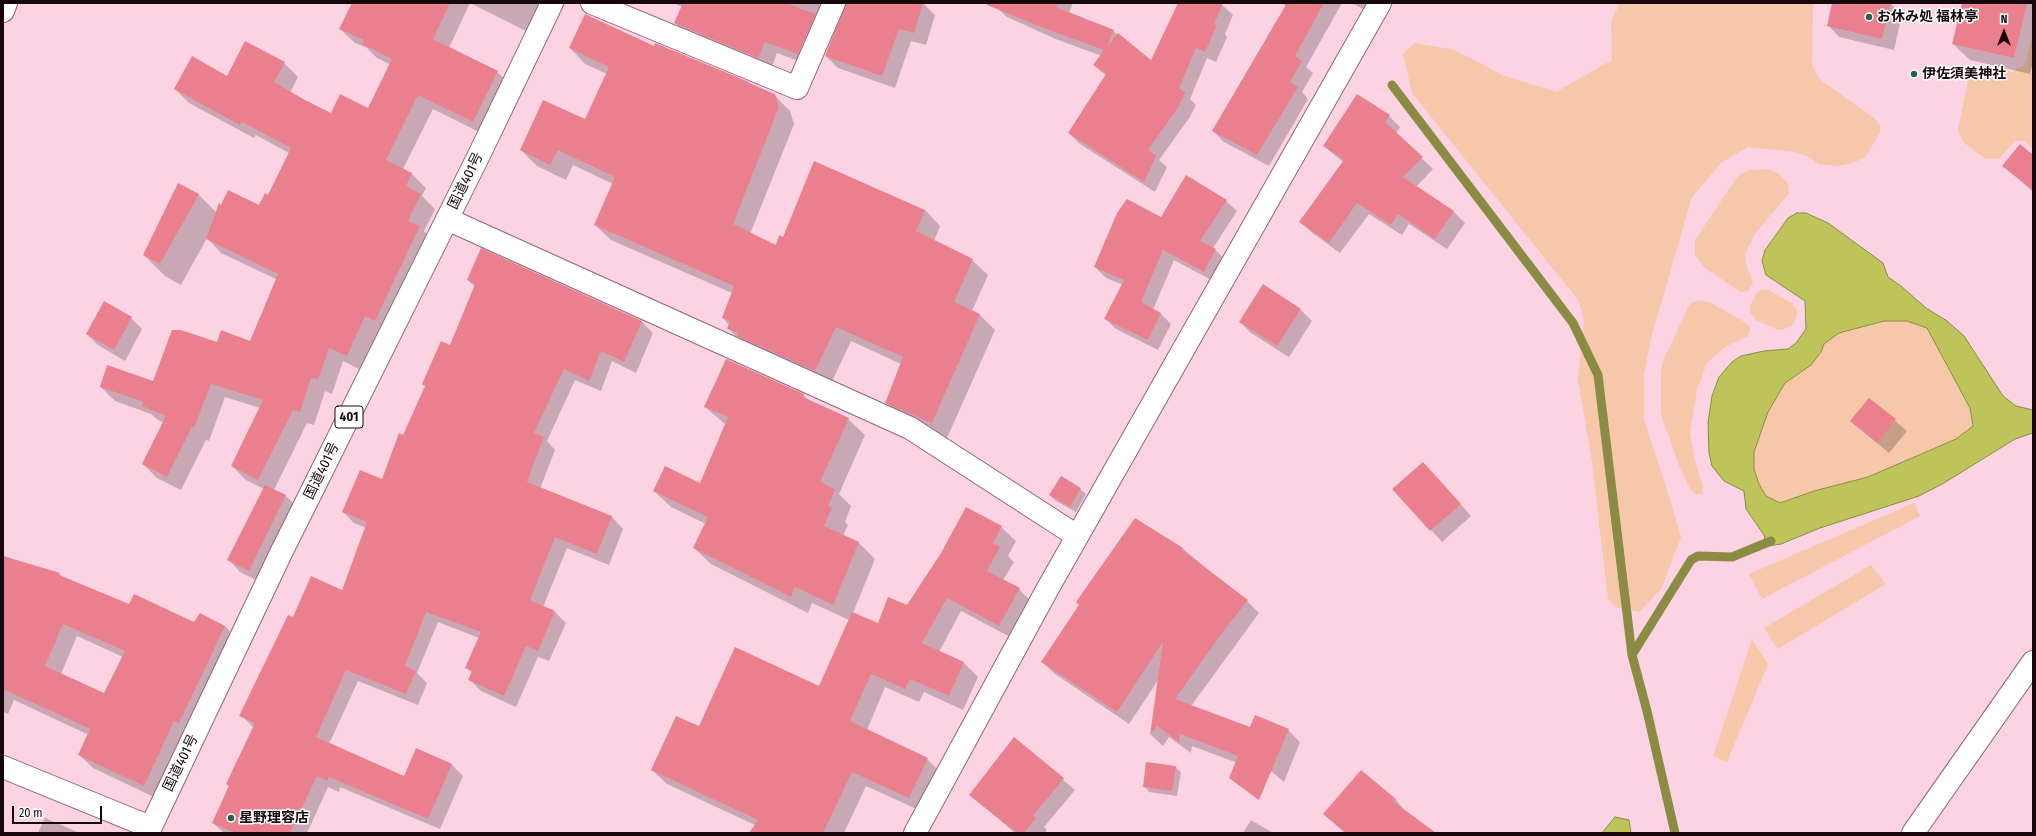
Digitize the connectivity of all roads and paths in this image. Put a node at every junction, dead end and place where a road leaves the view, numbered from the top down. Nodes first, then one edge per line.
1 (6, 3) edge
2 (552, 3) edge
3 (592, 3) edge
4 (834, 3) edge
5 (1380, 3) edge
6 (3, 11) edge
7 (447, 219) junction
8 (1077, 536) junction
9 (2033, 662) edge
10 (3, 767) edge
11 (149, 830) edge
12 (915, 833) edge
13 (1913, 833) edge

1 - 6 main road
2 - 7 main road, 国道401号 / 401
3 - 4 main road
5 - 8 main road
7 - 8 main road
7 - 11 main road, 国道401号 / 401
8 - 12 main road
9 - 13 main road
10 - 11 main road

